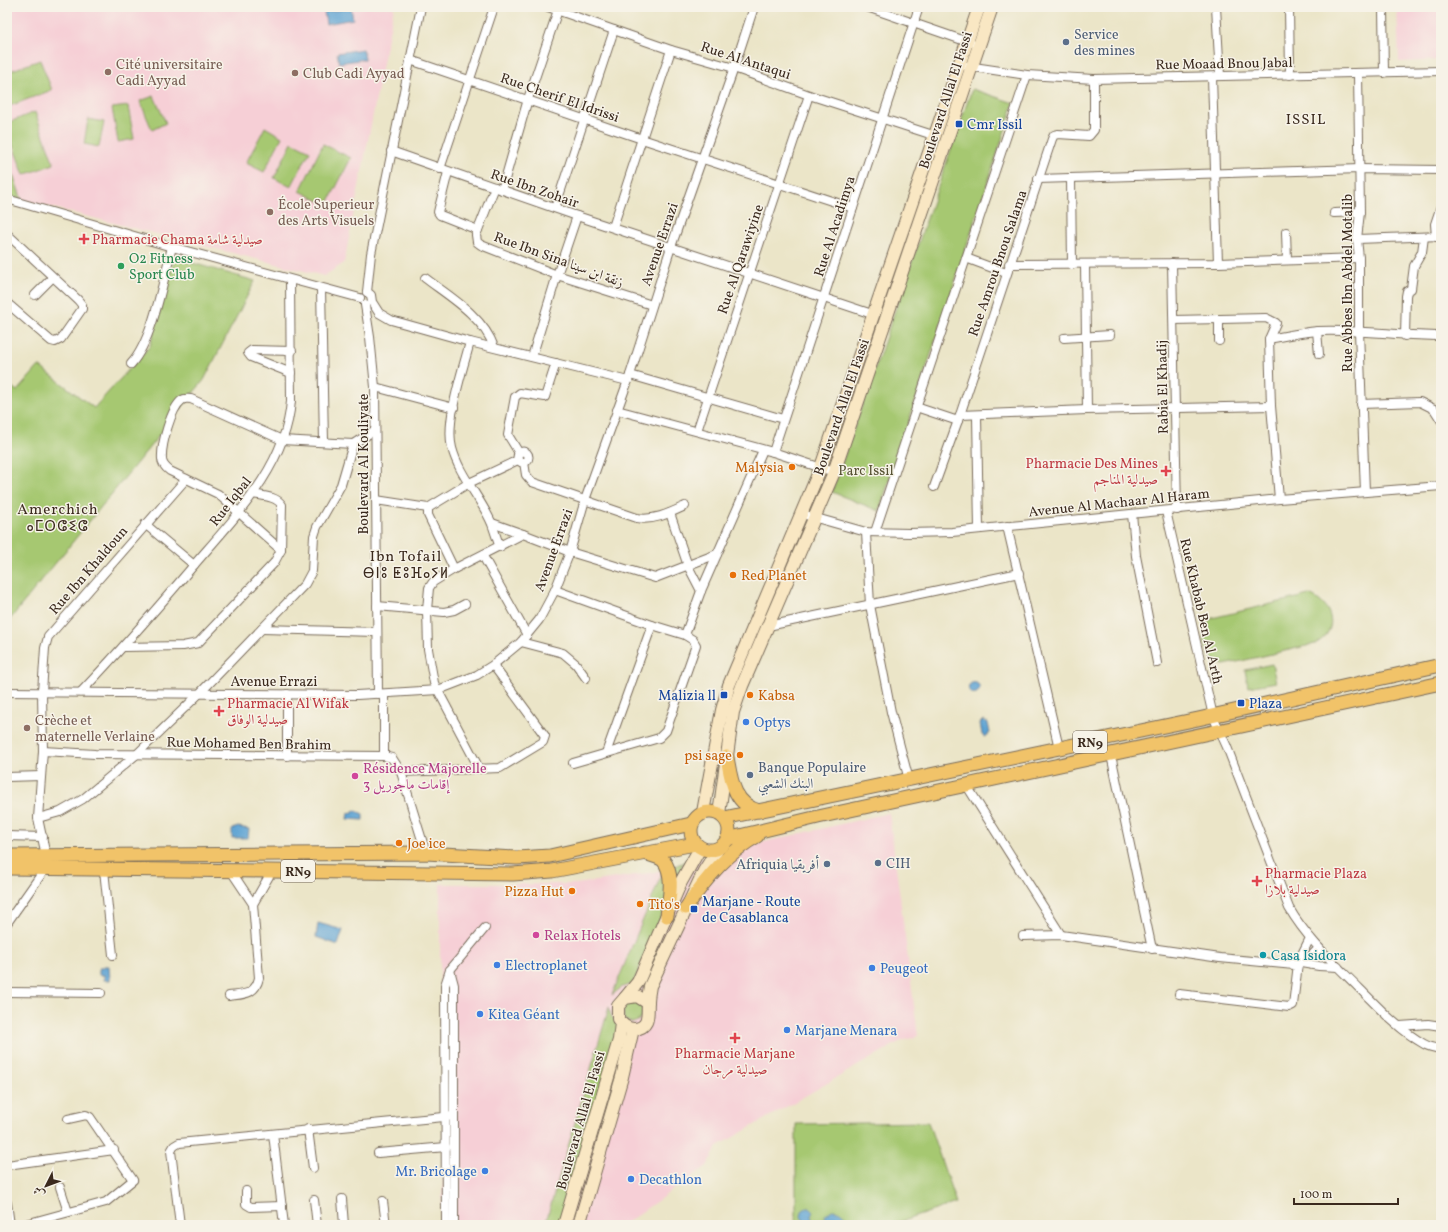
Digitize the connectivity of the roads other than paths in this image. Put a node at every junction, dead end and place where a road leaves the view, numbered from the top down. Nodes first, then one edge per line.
1 (421, 7) edge
2 (494, 7) edge
3 (548, 7) edge
4 (754, 7) edge
5 (867, 7) edge
6 (919, 7) edge
7 (979, 7) edge
8 (992, 7) edge
9 (1216, 7) edge
10 (1289, 7) edge
11 (1383, 7) edge
12 (558, 10) junction
13 (569, 10) edge
14 (914, 23) junction
15 (614, 30) junction
16 (967, 42) junction
17 (979, 46) junction
18 (671, 50) junction
19 (410, 60) junction
20 (961, 64) junction
21 (734, 68) junction
22 (973, 68) junction
23 (1441, 71) edge
24 (1358, 73) junction
25 (1384, 73) junction
26 (1027, 75) junction
27 (1290, 75) junction
28 (1216, 77) junction
29 (470, 80) junction
30 (1094, 80) junction
31 (809, 95) junction
32 (528, 99) junction
33 (884, 118) junction
34 (585, 119) junction
35 (936, 136) junction
36 (642, 139) junction
37 (391, 151) junction
38 (703, 159) junction
39 (1360, 169) junction
40 (444, 170) junction
41 (1441, 170) edge
42 (1214, 173) junction
43 (1038, 179) junction
44 (1071, 179) junction
45 (779, 184) junction
46 (499, 189) junction
47 (7, 199) edge
48 (1441, 206) edge
49 (555, 208) junction
50 (853, 208) junction
51 (1360, 212) junction
52 (1334, 213) dead end
53 (577, 216) junction
54 (613, 227) junction
55 (478, 230) junction
56 (1286, 232) dead end
57 (7, 234) edge
58 (1439, 236) edge
59 (1424, 237) junction
60 (1357, 238) junction
61 (172, 247) junction
62 (671, 247) junction
63 (966, 258) junction
64 (1359, 258) junction
65 (1287, 260) junction
66 (1218, 263) junction
67 (1009, 264) junction
68 (1172, 264) junction
69 (1072, 265) junction
70 (1085, 265) junction
71 (1006, 273) junction
72 (749, 274) junction
73 (557, 275) junction
74 (52, 278) junction
75 (425, 278) dead end
76 (290, 280) junction
77 (321, 288) junction
78 (367, 292) junction
79 (36, 295) dead end
80 (360, 298) junction
81 (824, 298) junction
82 (7, 303) edge
83 (368, 304) junction
84 (652, 305) junction
85 (875, 315) junction
86 (1219, 319) junction
87 (1174, 320) junction
88 (1317, 331) junction
89 (1359, 331) junction
90 (1110, 336) dead end
91 (1406, 336) junction
92 (1441, 336) edge
93 (1086, 337) junction
94 (1064, 338) dead end
95 (1270, 339) junction
96 (1219, 341) dead end
97 (470, 342) junction
98 (494, 346) junction
99 (292, 351) junction
100 (1319, 354) dead end
101 (532, 357) junction
102 (556, 363) junction
103 (131, 364) dead end
104 (291, 373) junction
105 (629, 378) junction
106 (375, 387) junction
107 (708, 398) junction
108 (1361, 404) junction
109 (1271, 406) junction
110 (916, 407) junction
111 (454, 408) junction
112 (1176, 408) junction
113 (617, 410) junction
114 (1087, 410) junction
115 (976, 416) junction
116 (1440, 417) edge
117 (959, 418) junction
118 (783, 419) junction
119 (375, 430) junction
120 (697, 431) junction
121 (282, 440) junction
122 (324, 442) junction
123 (353, 444) junction
124 (763, 450) junction
125 (773, 452) junction
126 (521, 458) junction
127 (821, 467) junction
128 (834, 472) junction
129 (186, 479) junction
130 (469, 483) junction
131 (1441, 486) edge
132 (934, 487) dead end
133 (1365, 492) junction
134 (253, 494) junction
135 (1279, 499) junction
136 (376, 500) junction
137 (585, 500) junction
138 (685, 506) dead end
139 (428, 508) junction
140 (1177, 510) junction
141 (239, 511) junction
142 (1166, 511) junction
143 (670, 513) junction
144 (802, 514) junction
145 (1132, 514) junction
146 (816, 518) junction
147 (145, 524) junction
148 (492, 524) junction
149 (1007, 526) junction
150 (979, 529) junction
151 (866, 532) junction
152 (875, 532) junction
153 (523, 534) junction
154 (500, 548) junction
155 (281, 550) junction
156 (570, 552) junction
157 (717, 554) junction
158 (483, 556) junction
159 (194, 565) junction
160 (688, 566) junction
161 (454, 569) junction
162 (1019, 573) junction
163 (556, 590) junction
164 (701, 591) junction
165 (465, 604) dead end
166 (870, 605) junction
167 (378, 606) junction
168 (427, 610) junction
169 (652, 625) junction
170 (768, 626) junction
171 (262, 629) junction
172 (377, 632) junction
173 (527, 635) junction
174 (685, 635) junction
175 (521, 642) junction
176 (124, 647) junction
177 (1157, 663) dead end
178 (493, 665) junction
179 (1441, 665) edge
180 (586, 678) dead end
181 (1441, 683) edge
182 (438, 690) junction
183 (7, 692) edge
184 (42, 692) junction
185 (81, 692) junction
186 (200, 694) junction
187 (287, 694) junction
188 (381, 694) junction
189 (1213, 716) junction
190 (1220, 731) junction
191 (1059, 748) junction
192 (42, 751) junction
193 (606, 753) junction
194 (137, 754) junction
195 (1111, 755) junction
196 (287, 756) junction
197 (384, 756) junction
198 (727, 757) junction
199 (573, 763) dead end
200 (479, 768) junction
201 (401, 772) junction
202 (41, 776) junction
203 (7, 777) edge
204 (909, 780) junction
205 (967, 786) junction
206 (759, 811) junction
207 (703, 812) junction
208 (722, 816) junction
209 (38, 818) junction
210 (691, 824) junction
211 (771, 829) junction
212 (7, 836) edge
213 (43, 837) junction
214 (727, 839) junction
215 (697, 846) junction
216 (718, 849) junction
217 (644, 852) junction
218 (426, 853) junction
219 (7, 856) edge
220 (45, 863) junction
221 (7, 868) edge
222 (104, 870) junction
223 (231, 871) junction
224 (272, 871) junction
225 (253, 904) junction
226 (686, 908) junction
227 (667, 916) junction
228 (7, 923) edge
229 (484, 928) dead end
230 (1061, 935) junction
231 (1023, 936) dead end
232 (1310, 938) junction
233 (1319, 948) junction
234 (1152, 949) junction
235 (114, 955) dead end
236 (1287, 964) junction
237 (1299, 964) junction
238 (1338, 966) junction
239 (7, 992) edge
240 (101, 993) dead end
241 (1180, 994) dead end
242 (229, 996) dead end
243 (625, 998) junction
244 (648, 1004) junction
245 (621, 1023) junction
246 (1400, 1026) junction
247 (1441, 1026) edge
248 (632, 1029) junction
249 (1441, 1050) edge
250 (450, 1116) junction
251 (68, 1119) dead end
252 (308, 1129) junction
253 (273, 1134) junction
254 (446, 1147) junction
255 (114, 1150) junction
256 (378, 1153) dead end
257 (7, 1165) edge
258 (313, 1168) dead end
259 (60, 1187) dead end
260 (246, 1191) dead end
261 (342, 1199) dead end
262 (314, 1200) dead end
263 (383, 1201) dead end
264 (7, 1203) edge
265 (282, 1206) junction
266 (68, 1212) junction
267 (10, 1225) edge
268 (22, 1225) edge
269 (180, 1225) edge
270 (284, 1225) edge
271 (317, 1225) edge
272 (344, 1225) edge
273 (386, 1225) edge
274 (446, 1225) edge
275 (454, 1225) edge
276 (564, 1225) edge
277 (579, 1225) edge

1 - 19 street
2 - 29 street
3 - 12 street, Rue Al Antaqui
4 - 21 street, Avenue Errazi
5 - 14 street
6 - 14 street, Rue Al Acadimya
7 - 16 main road, Boulevard Allal El Fassi
8 - 17 main road, Boulevard Allal El Fassi
9 - 28 street
10 - 27 street
11 - 25 street
12 - 13 street, Rue Al Antaqui
12 - 32 street
13 - 15 street, Rue Al Antaqui
14 - 16 street
14 - 33 street, Rue Al Acadimya
15 - 18 street, Rue Al Antaqui
15 - 34 street
16 - 17 street
16 - 20 main road, Boulevard Allal El Fassi
17 - 22 main road, Boulevard Allal El Fassi
18 - 21 street, Rue Al Antaqui
18 - 36 street
19 - 29 street, Rue Cherif El Idrissi
19 - 37 street
20 - 22 street, Rue Moaad Bnou Jabal
20 - 35 main road, Boulevard Allal El Fassi
21 - 31 street, Rue Al Antaqui
21 - 38 street, Avenue Errazi
22 - 26 street, Rue Moaad Bnou Jabal
22 - 128 main road, Boulevard Allal El Fassi
23 - 25 street, Rue Moaad Bnou Jabal
24 - 25 street, Rue Moaad Bnou Jabal
24 - 27 street, Rue Moaad Bnou Jabal
24 - 39 street, Rue Abbes Ibn Abdel Motalib
26 - 30 street, Rue Moaad Bnou Jabal
26 - 63 street
27 - 28 street, Rue Moaad Bnou Jabal
28 - 30 street, Rue Moaad Bnou Jabal
28 - 42 street
29 - 32 street, Rue Cherif El Idrissi
29 - 40 street
30 - 43 street, Rue Amrou Bnou Salama
31 - 33 street, Rue Al Antaqui
31 - 45 street, Rue Al Qarawiyine
32 - 34 street, Rue Cherif El Idrissi
32 - 46 street
33 - 35 street, Rue Al Antaqui
33 - 50 street, Rue Al Acadimya
34 - 36 street, Rue Cherif El Idrissi
34 - 49 street
35 - 85 main road, Boulevard Allal El Fassi
36 - 38 street, Rue Cherif El Idrissi
36 - 54 street
37 - 40 street, Rue Ibn Zohair
37 - 78 street
38 - 45 street, Rue Cherif El Idrissi
38 - 62 street, Avenue Errazi
39 - 41 street
39 - 42 street
39 - 51 street, Rue Abbes Ibn Abdel Motalib
40 - 46 street, Rue Ibn Zohair
40 - 55 street
42 - 44 street
42 - 66 street
43 - 44 street
43 - 67 street, Rue Amrou Bnou Salama
44 - 69 street
45 - 50 street, Rue Cherif El Idrissi
45 - 72 street, Rue Al Qarawiyine
46 - 49 street, Rue Ibn Zohair
46 - 55 street
47 - 61 street
48 - 58 street
49 - 53 street, Rue Ibn Zohair
50 - 81 street, Rue Al Acadimya
51 - 52 street
51 - 60 street, Rue Abbes Ibn Abdel Motalib
53 - 54 street, Rue Ibn Zohair
53 - 73 street
54 - 62 street, Rue Ibn Zohair
55 - 73 street, Rue Ibn Sina زنقة ابن سينا
56 - 65 street
57 - 74 street
58 - 59 street
59 - 60 street
59 - 91 street
60 - 64 street, Rue Abbes Ibn Abdel Motalib
61 - 76 street
61 - 103 street
62 - 72 street, Rue Ibn Zohair
62 - 84 street, Avenue Errazi
63 - 71 street
63 - 110 street
64 - 65 street
64 - 89 street, Rue Abbes Ibn Abdel Motalib
65 - 66 street
66 - 68 street
67 - 69 street
67 - 71 street, Rue Amrou Bnou Salama
68 - 70 street
68 - 87 street, Rabia El Khadij
69 - 70 street
70 - 93 street
71 - 117 street, Rue Amrou Bnou Salama
72 - 81 street, Rue Ibn Zohair
72 - 107 street, Rue Al Qarawiyine
73 - 84 street, Rue Ibn Sina زنقة ابن سينا
73 - 101 street
74 - 79 street
74 - 82 street
75 - 98 street
76 - 77 street
76 - 99 street, Rue Iqbal
77 - 80 street
77 - 122 street
78 - 80 street
78 - 83 street
80 - 83 street
81 - 85 street, Rue Ibn Zohair
81 - 118 street, Rue Al Acadimya
83 - 97 street
83 - 106 street, Boulevard Al Kouliyate
84 - 105 street, Avenue Errazi
85 - 127 main road, Boulevard Allal El Fassi
86 - 87 street
86 - 95 street
86 - 96 street
87 - 112 street, Rabia El Khadij
88 - 89 street
88 - 95 street
88 - 100 street
89 - 91 street
89 - 108 street, Rue Abbes Ibn Abdel Motalib
90 - 93 street
91 - 92 street
93 - 94 street
93 - 114 street
95 - 109 street
97 - 98 street
97 - 111 street
98 - 101 street
99 - 104 street, Rue Iqbal
99 - 104 street
101 - 102 street
102 - 105 street
102 - 126 street
104 - 121 street, Rue Iqbal
105 - 107 street
105 - 113 street, Avenue Errazi
106 - 111 street
106 - 119 street, Boulevard Al Kouliyate
107 - 118 street
107 - 120 street, Rue Al Qarawiyine
108 - 116 street
108 - 133 street, Rue Abbes Ibn Abdel Motalib
109 - 112 street
109 - 135 street
110 - 117 street
110 - 152 street
111 - 130 street
112 - 114 street
112 - 140 street, Rabia El Khadij
113 - 120 street
113 - 137 street, Avenue Errazi
114 - 115 street
115 - 117 street
115 - 150 street
117 - 132 street, Rue Amrou Bnou Salama
118 - 125 street, Rue Al Acadimya
119 - 123 street
119 - 136 street, Boulevard Al Kouliyate
120 - 124 street
121 - 122 street
121 - 129 street
121 - 134 street, Rue Iqbal
122 - 123 street
123 - 171 street
124 - 125 street
124 - 157 street
125 - 127 street
126 - 130 street
126 - 137 street
127 - 128 street
127 - 144 main road, Boulevard Allal El Fassi
128 - 146 main road, Boulevard Allal El Fassi
129 - 141 street
129 - 147 street, Rue Ibn Khaldoun
130 - 139 street
130 - 148 street
131 - 133 street, Avenue Al Machaar Al Haram
133 - 135 street, Avenue Al Machaar Al Haram
134 - 141 street, Rue Iqbal
134 - 155 street
135 - 140 street, Avenue Al Machaar Al Haram
136 - 139 street
136 - 167 street, Boulevard Al Kouliyate
137 - 143 street
137 - 156 street, Avenue Errazi
138 - 143 street
139 - 161 street
140 - 142 street, Avenue Al Machaar Al Haram
141 - 155 street
141 - 159 street, Rue Iqbal
142 - 145 street, Avenue Al Machaar Al Haram
142 - 189 street, Rue Khabab Ben Al Arth
143 - 160 street
144 - 146 street, Avenue Al Machaar Al Haram
144 - 207 main road, Boulevard Allal El Fassi
145 - 149 street, Avenue Al Machaar Al Haram
145 - 177 street
146 - 151 street, Avenue Al Machaar Al Haram
146 - 170 main road, Boulevard Allal El Fassi
147 - 159 street
147 - 184 street, Rue Ibn Khaldoun
148 - 153 street
148 - 154 street
149 - 150 street, Avenue Al Machaar Al Haram
149 - 162 street
150 - 152 street, Avenue Al Machaar Al Haram
151 - 152 street, Avenue Al Machaar Al Haram
151 - 166 street
153 - 154 street
153 - 156 street
154 - 158 street
155 - 176 street
156 - 160 street
156 - 163 street, Avenue Errazi
157 - 160 street
157 - 164 street
158 - 161 street
158 - 173 street
159 - 176 street, Rue Iqbal
160 - 164 street
161 - 168 street
162 - 166 street
162 - 191 street
163 - 169 street
163 - 173 street, Avenue Errazi
164 - 174 street
165 - 168 street
166 - 170 street
166 - 204 street
167 - 168 street
167 - 172 street, Boulevard Al Kouliyate
168 - 182 street
169 - 174 street
169 - 193 street
170 - 198 main road, Boulevard Allal El Fassi
171 - 172 street
171 - 186 street
172 - 188 street, Boulevard Al Kouliyate
173 - 175 street, Avenue Errazi
174 - 193 street
175 - 178 street, Avenue Errazi
175 - 180 street
176 - 185 street, Rue Iqbal
178 - 182 street, Avenue Errazi
178 - 200 street
179 - 189 main road, RN9
181 - 190 main road, RN9
182 - 188 street, Avenue Errazi
182 - 200 street
183 - 184 street, Avenue Errazi
184 - 185 street, Avenue Errazi
184 - 192 street, Rue Ibn Khaldoun
185 - 186 street, Avenue Errazi
186 - 187 street, Avenue Errazi
186 - 194 street
187 - 188 street, Avenue Errazi
187 - 196 street
188 - 197 street, Boulevard Al Kouliyate
189 - 190 street, Rue Khabab Ben Al Arth
189 - 191 main road, RN9
190 - 195 main road, RN9
190 - 232 street, Rue Khabab Ben Al Arth
191 - 204 main road, RN9
192 - 194 street, Rue Mohamed Ben Brahim
192 - 202 street, Rue Ibn Khaldoun
193 - 199 street
194 - 196 street, Rue Mohamed Ben Brahim
194 - 209 street
195 - 205 main road, RN9
195 - 234 street
196 - 197 street, Rue Mohamed Ben Brahim
197 - 201 street
198 - 206 main road
198 - 208 main road, Boulevard Allal El Fassi
200 - 201 street
201 - 218 street
202 - 203 street
202 - 209 street, Rue Ibn Khaldoun
204 - 206 main road, RN9
205 - 211 main road, RN9
205 - 230 street
206 - 208 main road, RN9
207 - 208 main road, RN9
207 - 210 main road
208 - 214 main road
209 - 213 street, Rue Ibn Khaldoun
210 - 215 main road
210 - 218 main road, RN9
211 - 214 main road, RN9
211 - 226 main road
212 - 213 street
213 - 220 street, Rue Ibn Khaldoun
214 - 216 main road
215 - 216 main road, RN9
215 - 217 main road, RN9
215 - 227 main road
216 - 226 main road
217 - 224 main road, RN9
217 - 227 main road
218 - 220 main road, RN9
219 - 220 main road, RN9
220 - 221 main road, RN9
220 - 222 main road, RN9
220 - 228 street
222 - 223 main road, RN9
222 - 235 street
223 - 224 main road, RN9
223 - 225 street
224 - 225 street
225 - 242 street
226 - 244 main road
227 - 243 main road
229 - 250 street
230 - 231 street
230 - 234 street
232 - 233 street, Rue Khabab Ben Al Arth
232 - 236 street
233 - 237 street
233 - 238 street, Rue Khabab Ben Al Arth
234 - 236 street
236 - 237 street
237 - 238 street
237 - 241 street
238 - 246 street, Rue Khabab Ben Al Arth
239 - 240 street
243 - 244 main road
243 - 245 main road
244 - 248 main road
245 - 248 main road
245 - 276 main road, Boulevard Allal El Fassi
246 - 247 street
246 - 249 street, Rue Khabab Ben Al Arth
248 - 277 main road, Boulevard Allal El Fassi
250 - 252 street
250 - 254 street
250 - 275 street
251 - 255 street
252 - 253 street
252 - 258 street
253 - 265 street
253 - 269 street
254 - 256 street
254 - 274 street
255 - 257 street
255 - 266 street
259 - 266 street
260 - 265 street
261 - 272 street
262 - 271 street
263 - 273 street
264 - 267 street
265 - 270 street
266 - 268 street

